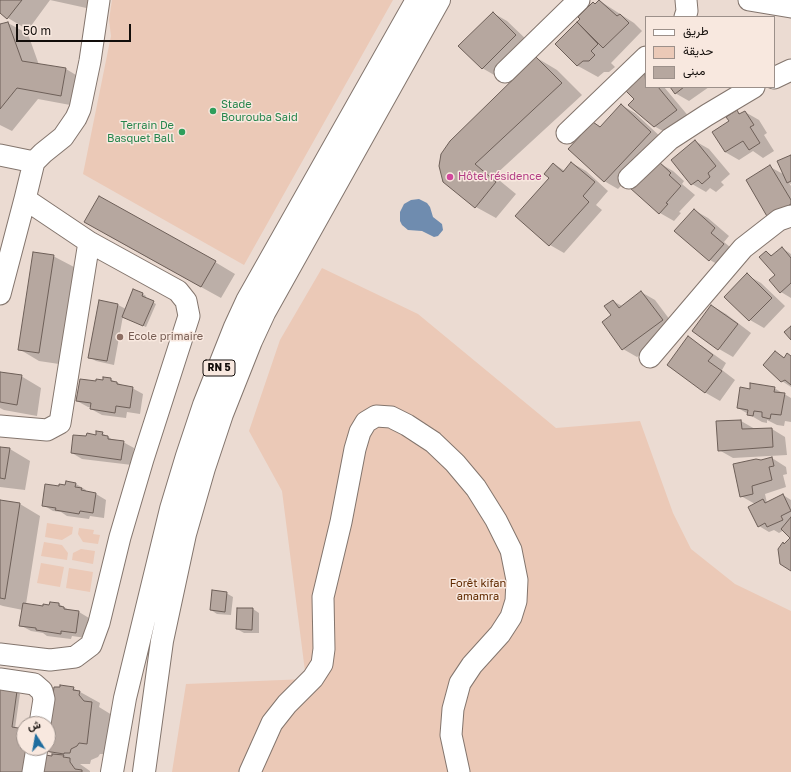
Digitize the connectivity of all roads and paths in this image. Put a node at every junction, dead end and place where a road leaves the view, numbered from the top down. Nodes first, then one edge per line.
1 (98, 0) edge
2 (417, 0) edge
3 (439, 0) edge
4 (579, 0) edge
5 (686, 0) edge
6 (748, 0) edge
7 (791, 7) edge
8 (685, 16) edge
9 (645, 58) edge
10 (791, 70) edge
11 (505, 72) dead end
12 (775, 78) edge
13 (752, 88) edge
14 (567, 133) dead end
15 (0, 155) edge
16 (34, 162) junction
17 (629, 178) dead end
18 (25, 199) junction
19 (791, 216) edge
20 (89, 242) junction
21 (0, 294) edge
22 (650, 357) dead end
23 (0, 426) edge
24 (0, 654) edge
25 (0, 679) edge
26 (41, 716) edge
27 (36, 756) edge
28 (33, 772) edge
29 (112, 772) edge
30 (144, 772) edge
31 (250, 772) edge
32 (459, 772) edge

1 - 16 street
2 - 29 main road, RN 5
3 - 30 main road, RN 5
4 - 11 street
5 - 8 street
6 - 7 street
9 - 14 street
10 - 12 street
13 - 17 street
15 - 16 street
16 - 18 street
18 - 20 street
18 - 21 street
19 - 22 street
20 - 23 street
20 - 24 street
25 - 26 street
27 - 28 street
31 - 32 street

